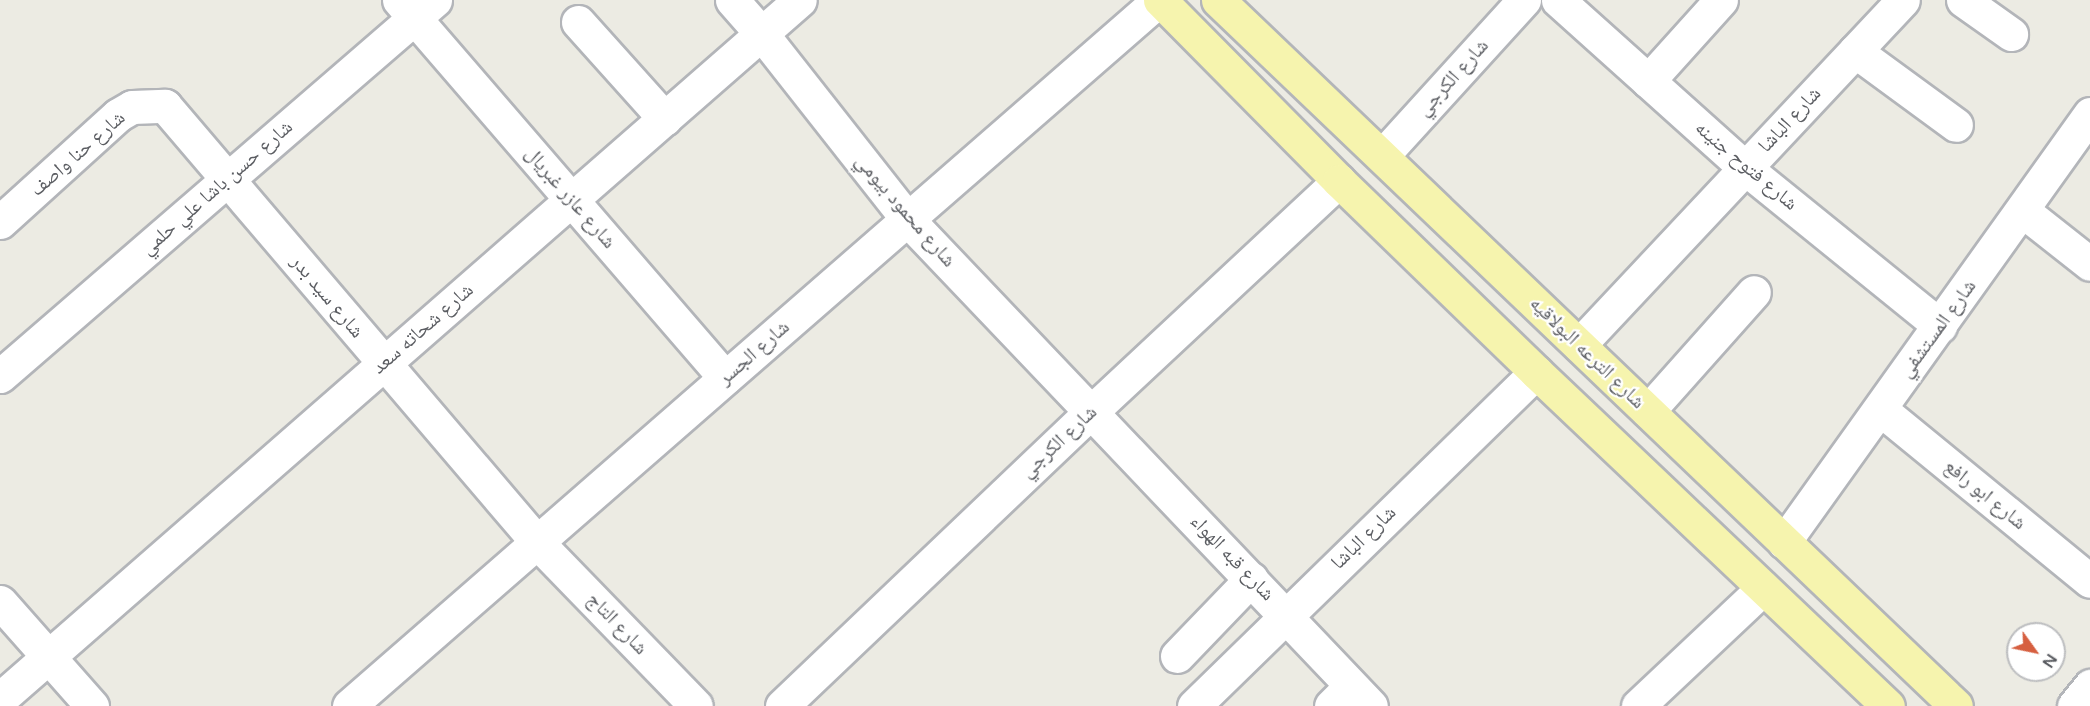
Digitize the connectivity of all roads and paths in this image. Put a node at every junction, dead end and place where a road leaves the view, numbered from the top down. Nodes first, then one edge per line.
1 (732, 0) edge
2 (800, 0) edge
3 (1160, 0) edge
4 (1524, 0) edge
5 (1558, 0) edge
6 (1721, 0) edge
7 (1903, 0) edge
8 (1963, 0) edge
9 (1224, 2) edge
10 (416, 6) edge
11 (578, 22) dead end
12 (762, 33) junction
13 (2011, 34) dead end
14 (1856, 51) junction
15 (1648, 81) junction
16 (165, 106) joint
17 (2090, 114) edge
18 (665, 119) junction
19 (1956, 125) dead end
20 (1382, 156) junction
21 (1745, 168) junction
22 (227, 180) junction
23 (1340, 181) junction
24 (572, 201) junction
25 (2023, 211) junction
26 (908, 220) junction
27 (0, 222) edge
28 (2090, 264) edge
29 (1754, 292) dead end
30 (1940, 326) junction
31 (1579, 345) junction
32 (384, 364) junction
33 (1536, 372) junction
34 (0, 376) edge
35 (725, 378) junction
36 (1880, 409) junction
37 (1648, 411) junction
38 (1091, 412) junction
39 (1718, 478) junction
40 (1685, 514) junction
41 (537, 542) junction
42 (1784, 542) junction
43 (1251, 579) junction
44 (2090, 580) edge
45 (1762, 588) junction
46 (0, 602) edge
47 (1286, 615) junction
48 (1177, 656) dead end
49 (47, 658) junction
50 (2090, 686) edge
51 (0, 699) edge
52 (1351, 699) edge
53 (92, 706) edge
54 (349, 706) edge
55 (696, 706) edge
56 (782, 706) edge
57 (1194, 706) edge
58 (1638, 706) edge
59 (1888, 706) edge
60 (1956, 706) edge
61 (2074, 706) edge

1 - 12 street, شارع محمود بيومي
2 - 12 street, شارع شحاته سعد
3 - 23 main road
3 - 26 street, شارع الجسر
4 - 20 street, شارع الكرجي
5 - 15 street, شارع فتوح جنينه
6 - 15 street
7 - 14 street, شارع الباشا
8 - 13 street
9 - 20 main road, شارع الترعه البولاقيه
10 - 22 street, شارع حسن باشا علي حلمي
10 - 24 street, شارع عازر غبريال
11 - 18 street
12 - 18 street, شارع شحاته سعد
12 - 26 street, شارع محمود بيومي
14 - 19 street
14 - 21 street, شارع الباشا
15 - 21 street, شارع فتوح جنينه
16 - 22 street, شارع سيد بدر
16 - 27 street, شارع حنا واصف
17 - 25 street, شارع المستشفي
18 - 24 street, شارع شحاته سعد
20 - 31 main road, شارع الترعه البولاقيه
21 - 30 street, شارع فتوح جنينه
21 - 31 street, شارع الباشا
22 - 32 street, شارع سيد بدر
22 - 34 street, شارع حسن باشا علي حلمي
23 - 33 main road
23 - 38 street, شارع الكرجي
24 - 32 street, شارع شحاته سعد
24 - 35 street, شارع عازر غبريال
25 - 28 street
25 - 30 street, شارع المستشفي
26 - 35 street, شارع الجسر
26 - 38 street, شارع محمود بيومي
29 - 37 street
30 - 36 street, شارع المستشفي
31 - 37 main road, شارع الترعه البولاقيه
32 - 41 street, شارع سيد بدر
32 - 49 street, شارع شحاته سعد
33 - 40 main road
33 - 47 street, شارع الباشا
35 - 41 street, شارع الجسر
36 - 42 street, شارع المستشفي
36 - 44 street, شارع ابو رافع
37 - 39 main road, شارع الترعه البولاقيه
38 - 43 street, شارع قبه الهواء
38 - 56 street, شارع الكرجي
39 - 40 main road
39 - 42 main road, شارع الترعه البولاقيه
40 - 45 main road
41 - 54 street, شارع الجسر
41 - 55 street, شارع التاج
42 - 60 main road, شارع الترعه البولاقيه
43 - 47 street, شارع قبه الهواء
43 - 48 street
45 - 58 street
45 - 59 main road
46 - 49 street
47 - 52 street, شارع قبه الهواء
47 - 57 street, شارع الباشا
49 - 51 street, شارع شحاته سعد
49 - 53 street
50 - 61 street

